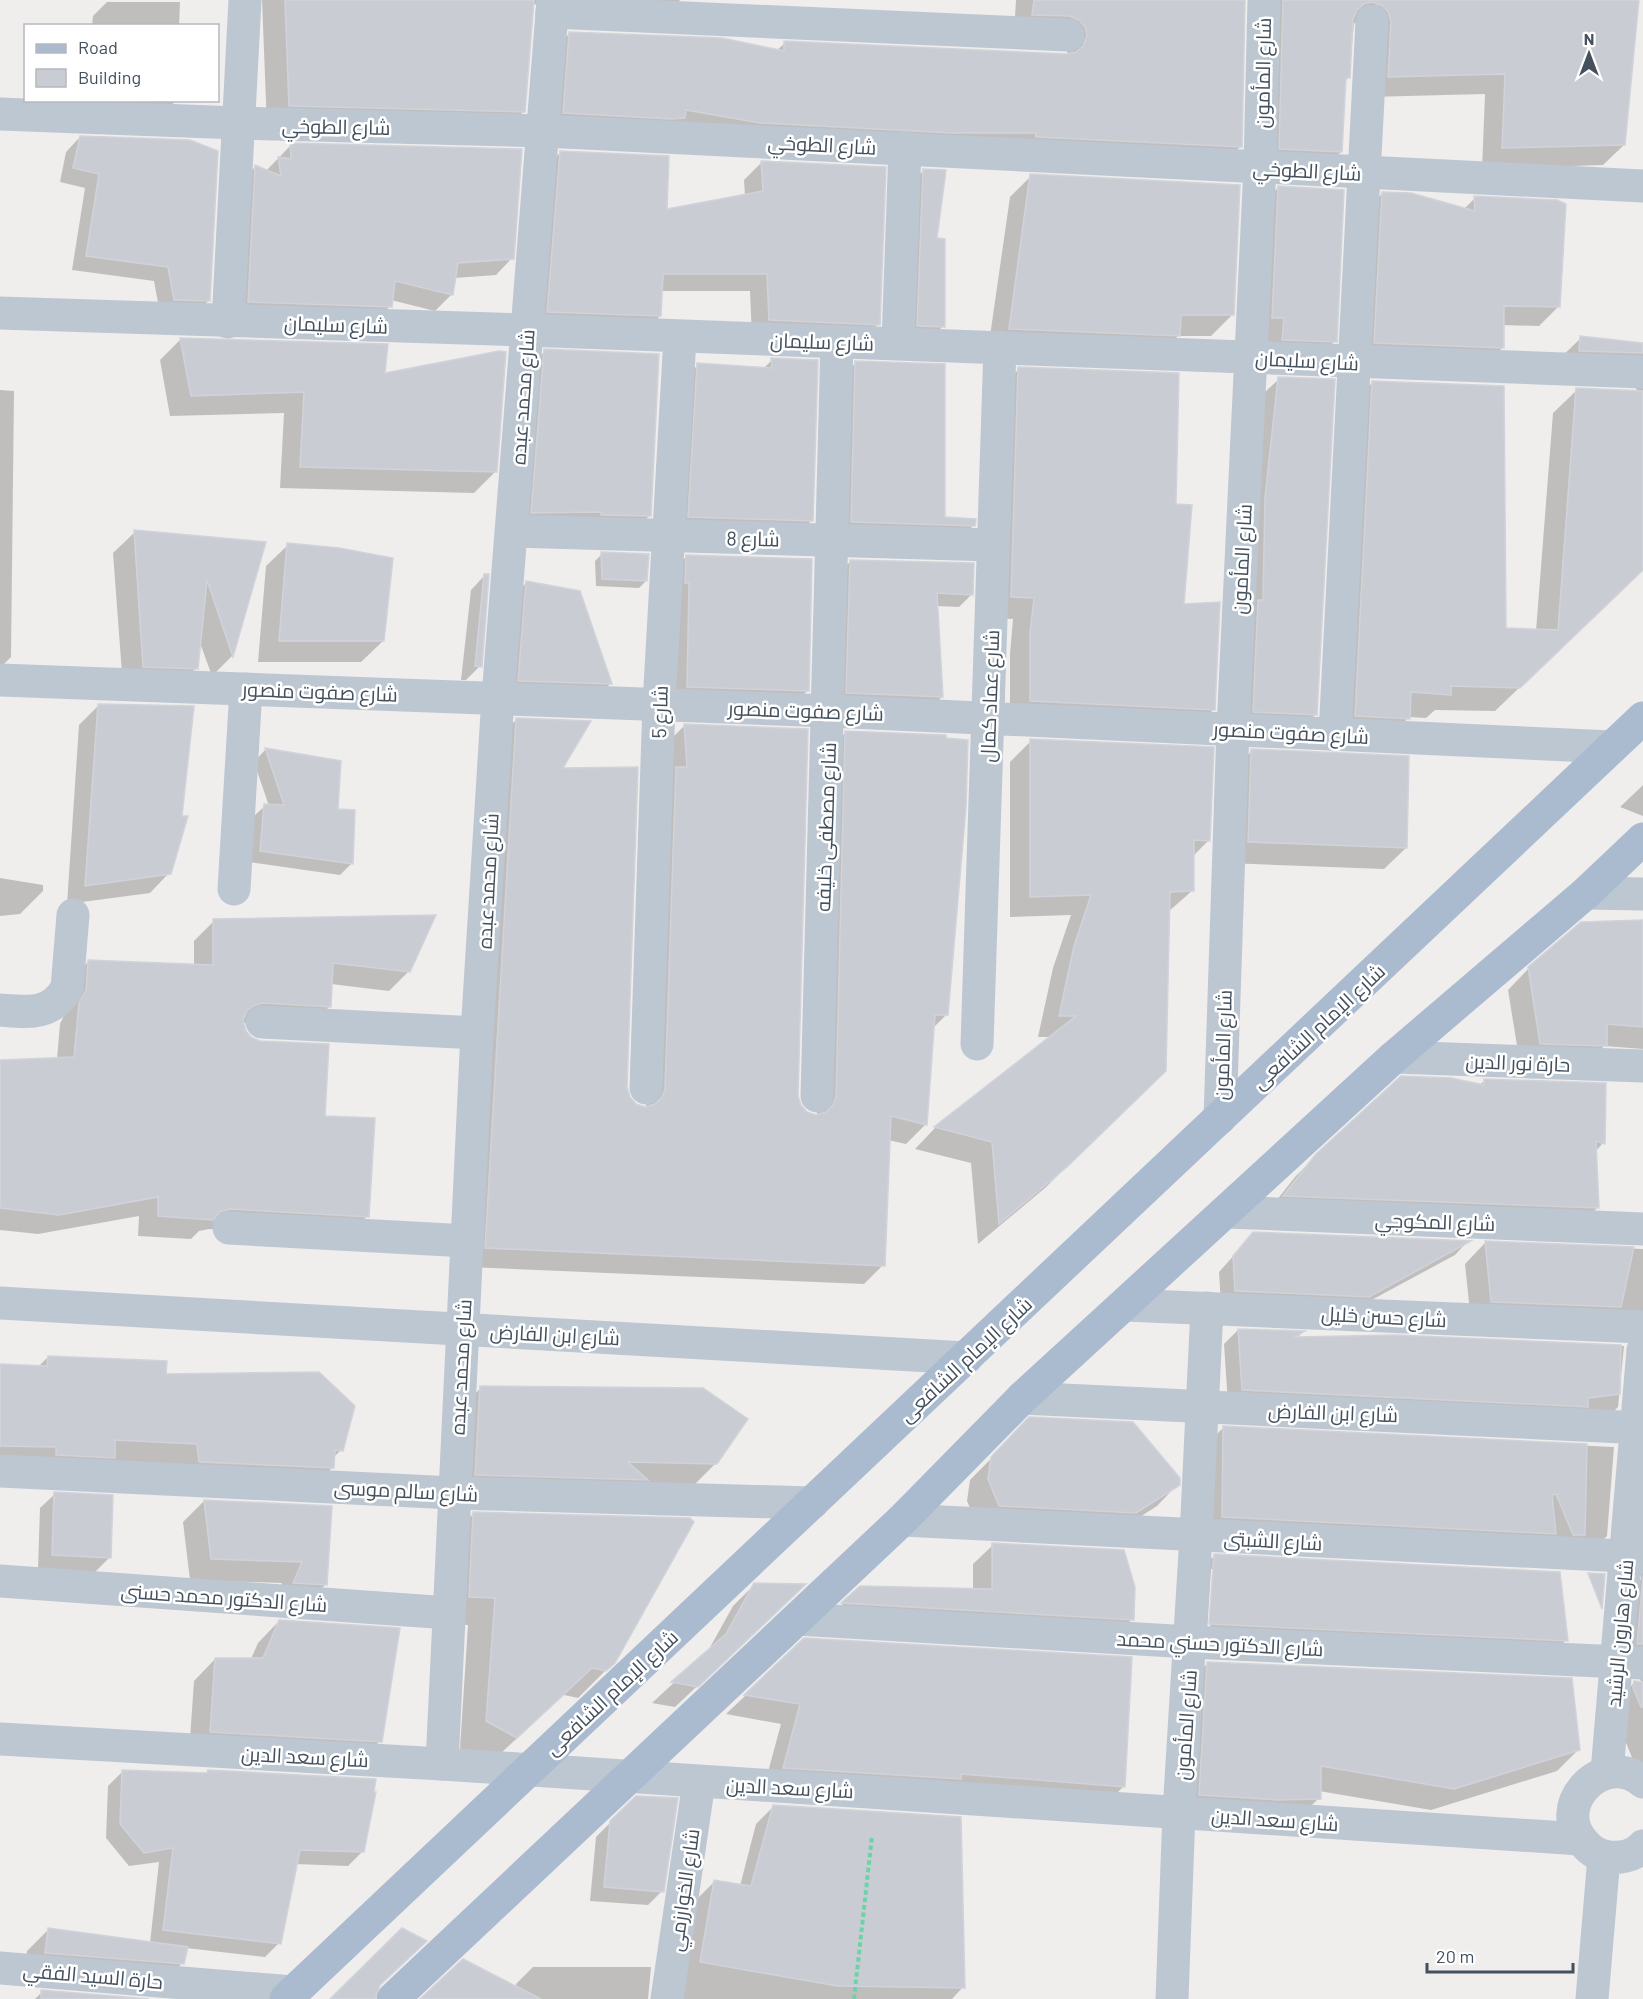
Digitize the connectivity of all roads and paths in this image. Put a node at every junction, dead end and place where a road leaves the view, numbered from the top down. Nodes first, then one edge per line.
1 (244, 0) edge
2 (1264, 0) edge
3 (552, 6) edge
4 (1372, 21) dead end
5 (1068, 35) dead end
6 (0, 114) edge
7 (238, 123) junction
8 (543, 131) junction
9 (905, 148) junction
10 (1260, 167) junction
11 (1364, 173) junction
12 (1643, 186) edge
13 (0, 313) edge
14 (228, 322) junction
15 (526, 330) junction
16 (681, 337) junction
17 (837, 341) junction
18 (898, 343) junction
19 (1000, 347) junction
20 (1251, 357) junction
21 (1354, 362) junction
22 (1643, 372) edge
23 (512, 531) junction
24 (669, 536) junction
25 (833, 540) junction
26 (993, 545) junction
27 (0, 680) edge
28 (246, 689) junction
29 (498, 697) junction
30 (659, 704) junction
31 (829, 711) junction
32 (1643, 718) edge
33 (988, 719) junction
34 (1233, 728) junction
35 (1335, 735) junction
36 (1612, 747) junction
37 (1643, 839) edge
38 (234, 889) dead end
39 (1586, 893) junction
40 (1643, 894) edge
41 (74, 915) dead end
42 (0, 1010) edge
43 (262, 1022) dead end
44 (477, 1033) junction
45 (977, 1044) dead end
46 (1394, 1057) junction
47 (1643, 1066) edge
48 (646, 1088) dead end
49 (818, 1096) dead end
50 (1220, 1118) junction
51 (1227, 1212) junction
52 (229, 1228) dead end
53 (1643, 1229) edge
54 (467, 1240) junction
55 (0, 1303) edge
56 (1125, 1305) junction
57 (1207, 1308) junction
58 (1643, 1328) edge
59 (462, 1329) junction
60 (1643, 1350) edge
61 (966, 1358) junction
62 (1022, 1398) junction
63 (1201, 1406) junction
64 (1640, 1428) edge
65 (0, 1471) edge
66 (454, 1493) junction
67 (812, 1503) junction
68 (902, 1520) junction
69 (1196, 1536) junction
70 (1634, 1557) edge
71 (0, 1581) edge
72 (449, 1613) junction
73 (797, 1619) junction
74 (1190, 1642) junction
75 (1630, 1662) edge
76 (0, 1739) edge
77 (442, 1764) junction
78 (528, 1770) junction
79 (1607, 1772) junction
80 (630, 1776) junction
81 (699, 1782) junction
82 (1643, 1782) edge
83 (877, 1792) junction
84 (1179, 1812) junction
85 (1643, 1845) edge
86 (1592, 1848) junction
87 (0, 1968) edge
88 (290, 1996) edge
89 (393, 1999) edge
90 (675, 1999) edge
91 (854, 1999) edge
92 (1172, 1999) edge
93 (1592, 1999) edge

1 - 7 street
2 - 10 street, شارع المأمون
3 - 5 street
3 - 8 street, شارع محمد عبده
4 - 11 street
6 - 7 street, شارع الطوخي
7 - 8 street, شارع الطوخي
7 - 14 street
8 - 9 street, شارع الطوخي
8 - 15 street, شارع محمد عبده
9 - 10 street, شارع الطوخي
9 - 18 street
10 - 11 street, شارع الطوخي
10 - 20 street, شارع المأمون
11 - 12 street, شارع الطوخي
11 - 21 street
13 - 14 street, شارع سليمان
14 - 15 street, شارع سليمان
15 - 16 street, شارع سليمان
15 - 23 street, شارع محمد عبده
16 - 17 street, شارع سليمان
16 - 24 street, شارع 5
17 - 18 street, شارع سليمان
17 - 25 street, شارع مصطفى خليفه
18 - 19 street, شارع سليمان
19 - 20 street, شارع سليمان
19 - 26 street, شارع عماد كمال
20 - 21 street, شارع سليمان
20 - 34 street, شارع المأمون
21 - 22 street, شارع سليمان
21 - 35 street
23 - 24 street, شارع 8
23 - 29 street, شارع محمد عبده
24 - 25 street, شارع 8
24 - 30 street, شارع 5
25 - 26 street, شارع 8
25 - 31 street, شارع مصطفى خليفه
26 - 33 street, شارع عماد كمال
27 - 28 street, شارع صفوت منصور
28 - 29 street, شارع صفوت منصور
28 - 38 street
29 - 30 street, شارع صفوت منصور
29 - 44 street, شارع محمد عبده
30 - 31 street, شارع صفوت منصور
30 - 48 street, شارع 5
31 - 33 street, شارع صفوت منصور
31 - 49 street, شارع مصطفى خليفه
32 - 36 main road, شارع الإمام الشافعى
33 - 34 street, شارع صفوت منصور
33 - 45 street, شارع عماد كمال
34 - 35 street, شارع صفوت منصور
34 - 50 street, شارع المأمون
35 - 36 street, شارع صفوت منصور
36 - 50 main road, شارع الإمام الشافعى
37 - 39 main road
39 - 40 street
39 - 46 main road
41 - 42 street
43 - 44 street
44 - 54 street, شارع محمد عبده
46 - 47 street, حارة نور الدين
46 - 51 main road
50 - 61 main road, شارع الإمام الشافعى
51 - 53 street, شارع المكوجي
51 - 56 main road
52 - 54 street
54 - 59 street, شارع محمد عبده
55 - 59 street, شارع ابن الفارض
56 - 57 street, شارع حسن خليل
56 - 62 main road
57 - 58 street, شارع حسن خليل
57 - 63 street, شارع المأمون
59 - 61 street, شارع ابن الفارض
59 - 66 street, شارع محمد عبده
60 - 64 street, شارع هارون الرشيد
61 - 67 main road, شارع الإمام الشافعى
62 - 63 street, شارع ابن الفارض
62 - 68 main road
63 - 64 street, شارع ابن الفارض
63 - 69 street, شارع المأمون
64 - 70 street, شارع هارون الرشيد
65 - 66 street, شارع سالم موسى
66 - 67 street, شارع سالم موسى
66 - 72 street, شارع محمد عبده
67 - 78 main road, شارع الإمام الشافعى
68 - 69 street, شارع الشبتى
68 - 73 main road
69 - 70 street, شارع الشبتى
69 - 74 street, شارع المأمون
70 - 75 street, شارع هارون الرشيد
71 - 72 street, شارع الدكتور محمد حسنى
72 - 77 street, شارع محمد عبده
73 - 74 street, شارع الدكتور حسني محمد
73 - 80 main road
74 - 75 street, شارع الدكتور حسني محمد
74 - 84 street, شارع المأمون
75 - 79 street, شارع هارون الرشيد
76 - 77 street, شارع سعد الدين
77 - 78 street, شارع سعد الدين
78 - 80 street, شارع سعد الدين
78 - 88 main road, شارع الإمام الشافعى
79 - 82 street
79 - 86 street
80 - 81 street, شارع سعد الدين
80 - 89 main road
81 - 83 street, شارع سعد الدين
81 - 90 street, شارع الخوارزمي
83 - 84 street, شارع سعد الدين
83 - 91 path
84 - 86 street, شارع سعد الدين
84 - 92 street, شارع المأمون
85 - 86 street, شارع سعد الدين
86 - 93 street
87 - 88 street, حارة السيد الفقي

